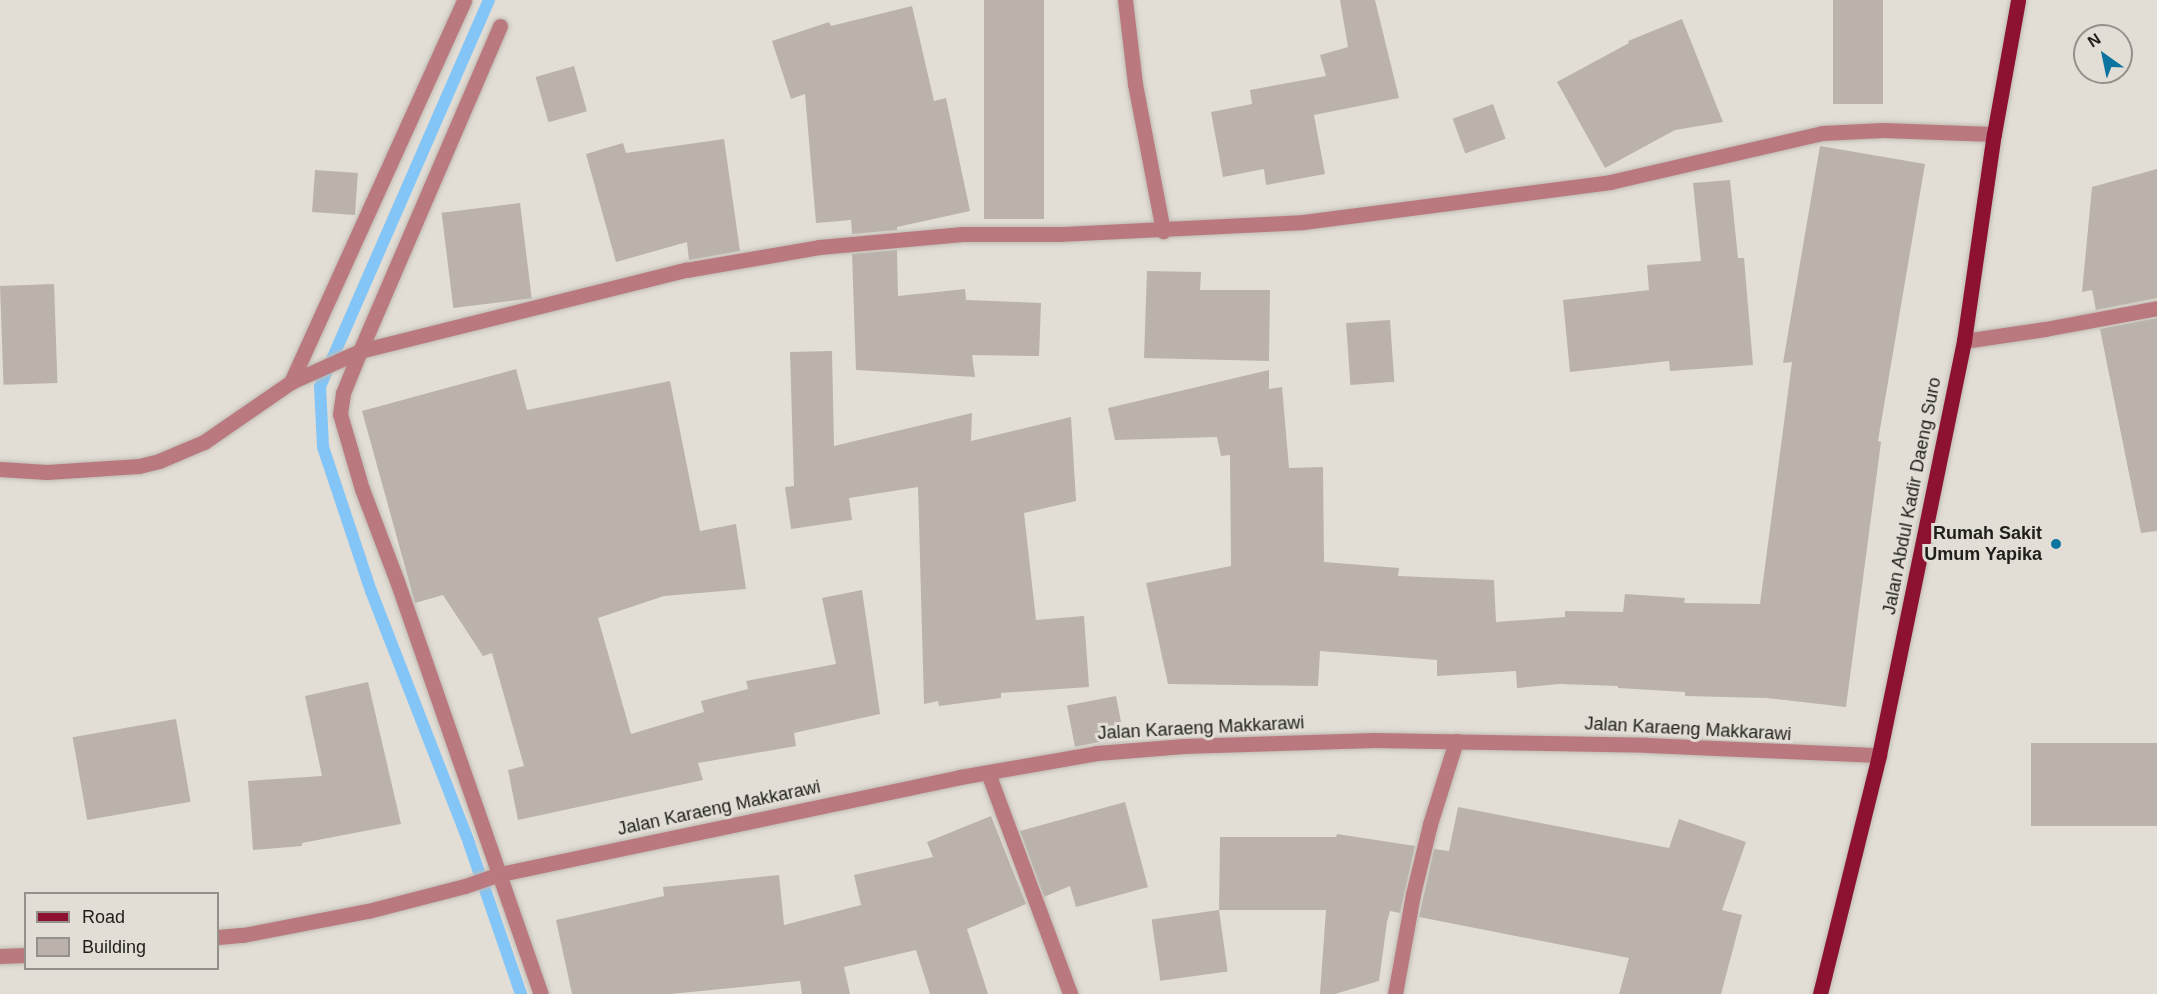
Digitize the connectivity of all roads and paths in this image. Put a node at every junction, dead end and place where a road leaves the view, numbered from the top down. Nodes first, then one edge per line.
1 (464, 0) edge
2 (1125, 0) edge
3 (2018, 0) edge
4 (500, 26) dead end
5 (1994, 134) junction
6 (1163, 231) junction
7 (2157, 308) edge
8 (1964, 341) junction
9 (360, 351) junction
10 (291, 382) junction
11 (0, 470) edge
12 (1456, 741) junction
13 (1879, 755) junction
14 (988, 773) junction
15 (498, 875) junction
16 (219, 938) edge
17 (24, 955) edge
18 (0, 956) edge
19 (542, 994) edge
20 (1070, 994) edge
21 (1395, 994) edge
22 (1820, 994) edge

1 - 10 street
2 - 6 street
3 - 5 main road, Jalan Abdul Kadir Daeng Suro
4 - 9 street
5 - 6 street
5 - 8 main road, Jalan Abdul Kadir Daeng Suro
6 - 9 street
7 - 8 street
8 - 13 main road, Jalan Abdul Kadir Daeng Suro
9 - 10 street
9 - 15 street
10 - 11 street
12 - 13 street, Jalan Karaeng Makkarawi
12 - 14 street, Jalan Karaeng Makkarawi
12 - 21 street
13 - 22 main road, Jalan Abdul Kadir Daeng Suro
14 - 15 street, Jalan Karaeng Makkarawi
14 - 20 street
15 - 16 street, Jalan Karaeng Makkarawi
15 - 19 street
17 - 18 street

